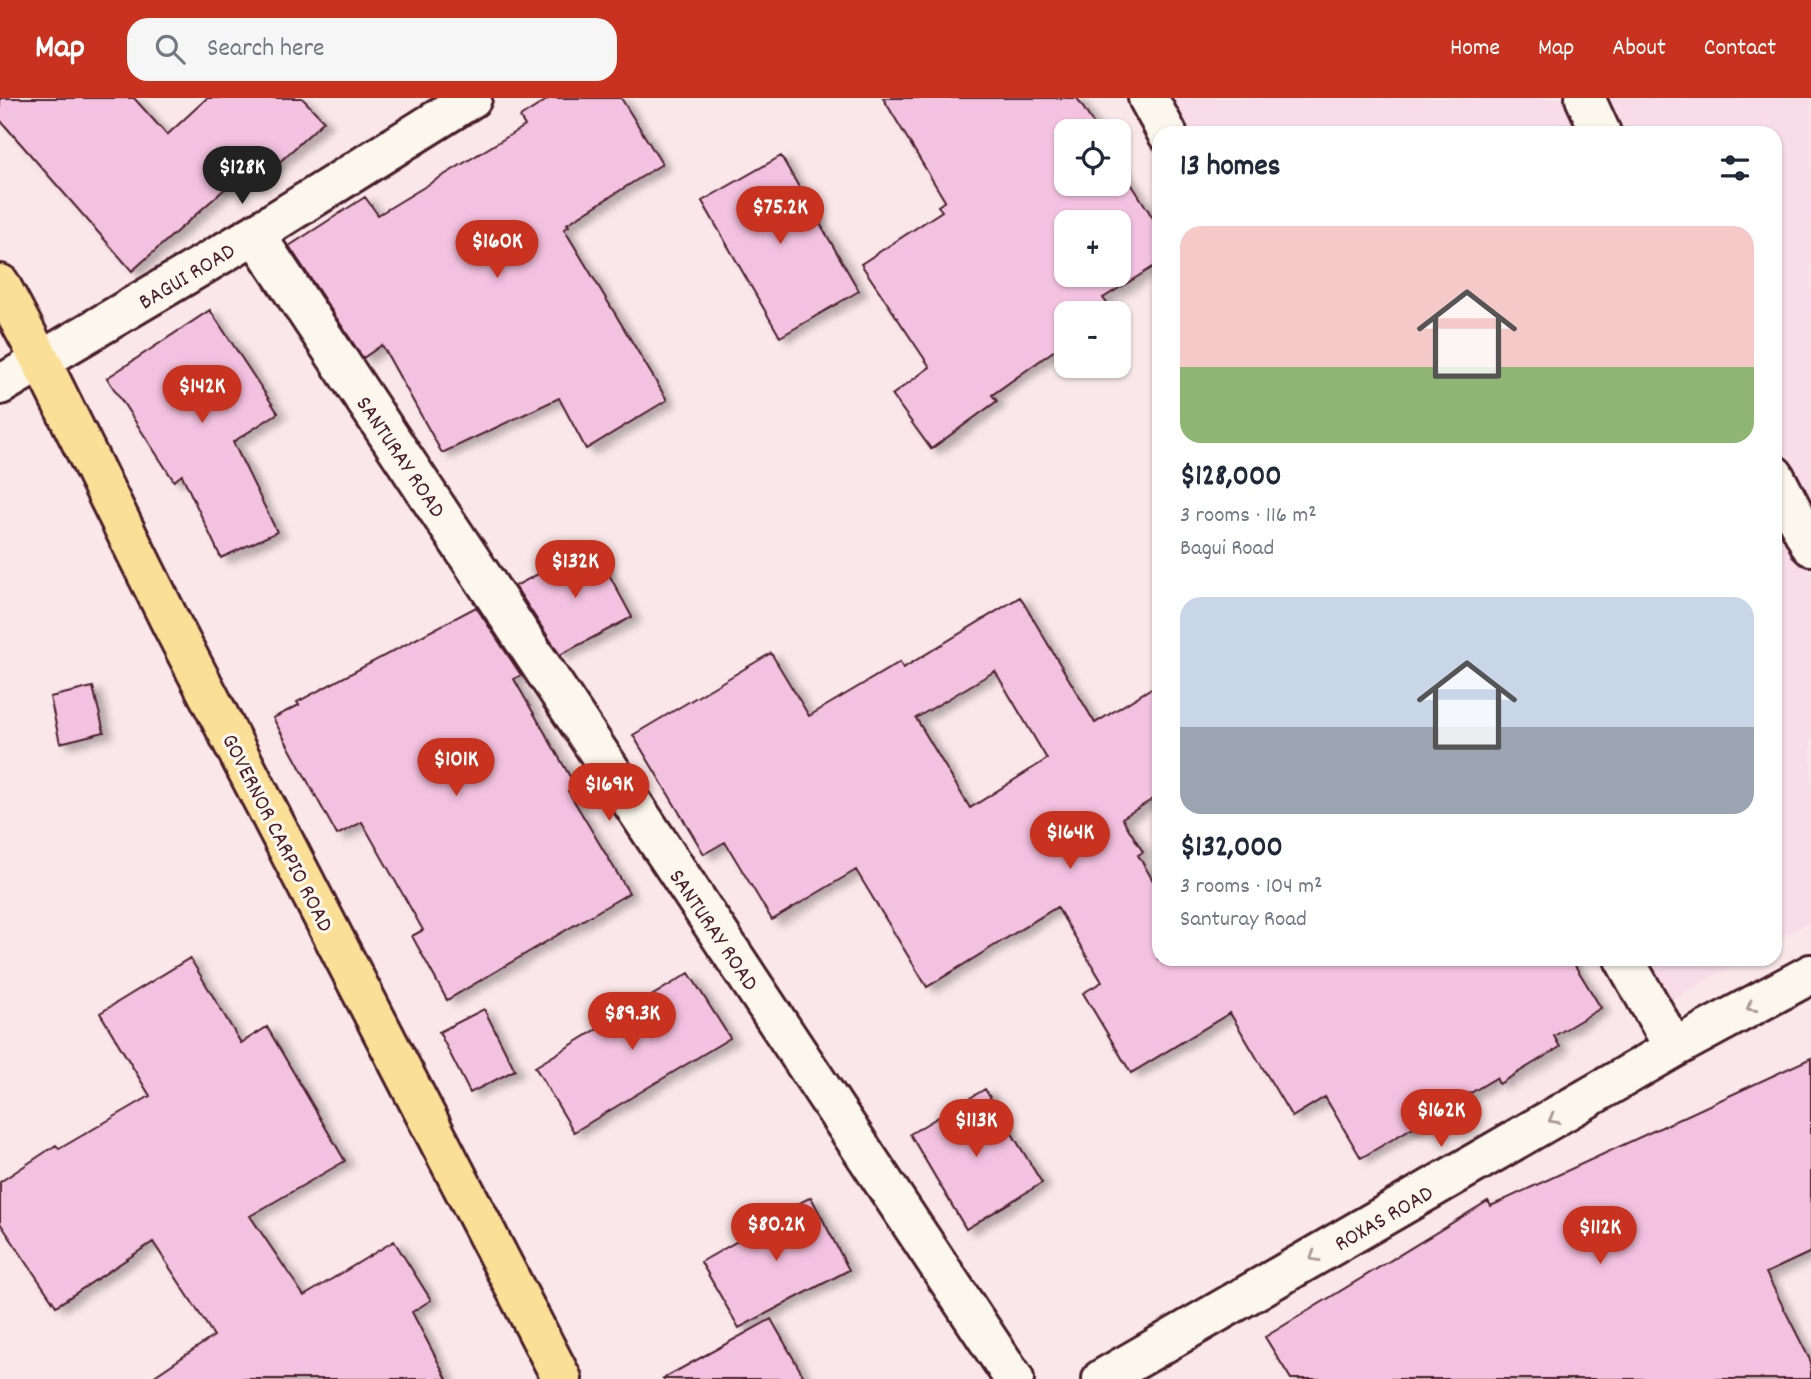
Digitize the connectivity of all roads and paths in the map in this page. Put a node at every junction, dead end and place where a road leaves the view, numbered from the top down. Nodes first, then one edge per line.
1 (471, 98) edge
2 (1148, 98) edge
3 (1585, 98) edge
4 (1163, 126) edge
5 (1598, 126) edge
6 (255, 234) junction
7 (0, 284) edge
8 (41, 361) junction
9 (0, 385) edge
10 (1782, 490) edge
11 (1811, 546) edge
12 (1628, 966) edge
13 (1811, 974) edge
14 (1674, 1048) junction
15 (562, 1379) edge
16 (1014, 1379) edge
17 (1102, 1379) edge

1 - 6 street, BAGUI ROAD
2 - 4 street
3 - 5 street
6 - 8 street, BAGUI ROAD
6 - 16 street, SANTURAY ROAD
7 - 8 main road, GOVERNOR CARPIO ROAD
8 - 9 street, BAGUI ROAD
8 - 15 main road, GOVERNOR CARPIO ROAD
10 - 11 street
12 - 14 street
13 -> 14 street, ROXAS ROAD
14 -> 17 street, ROXAS ROAD

